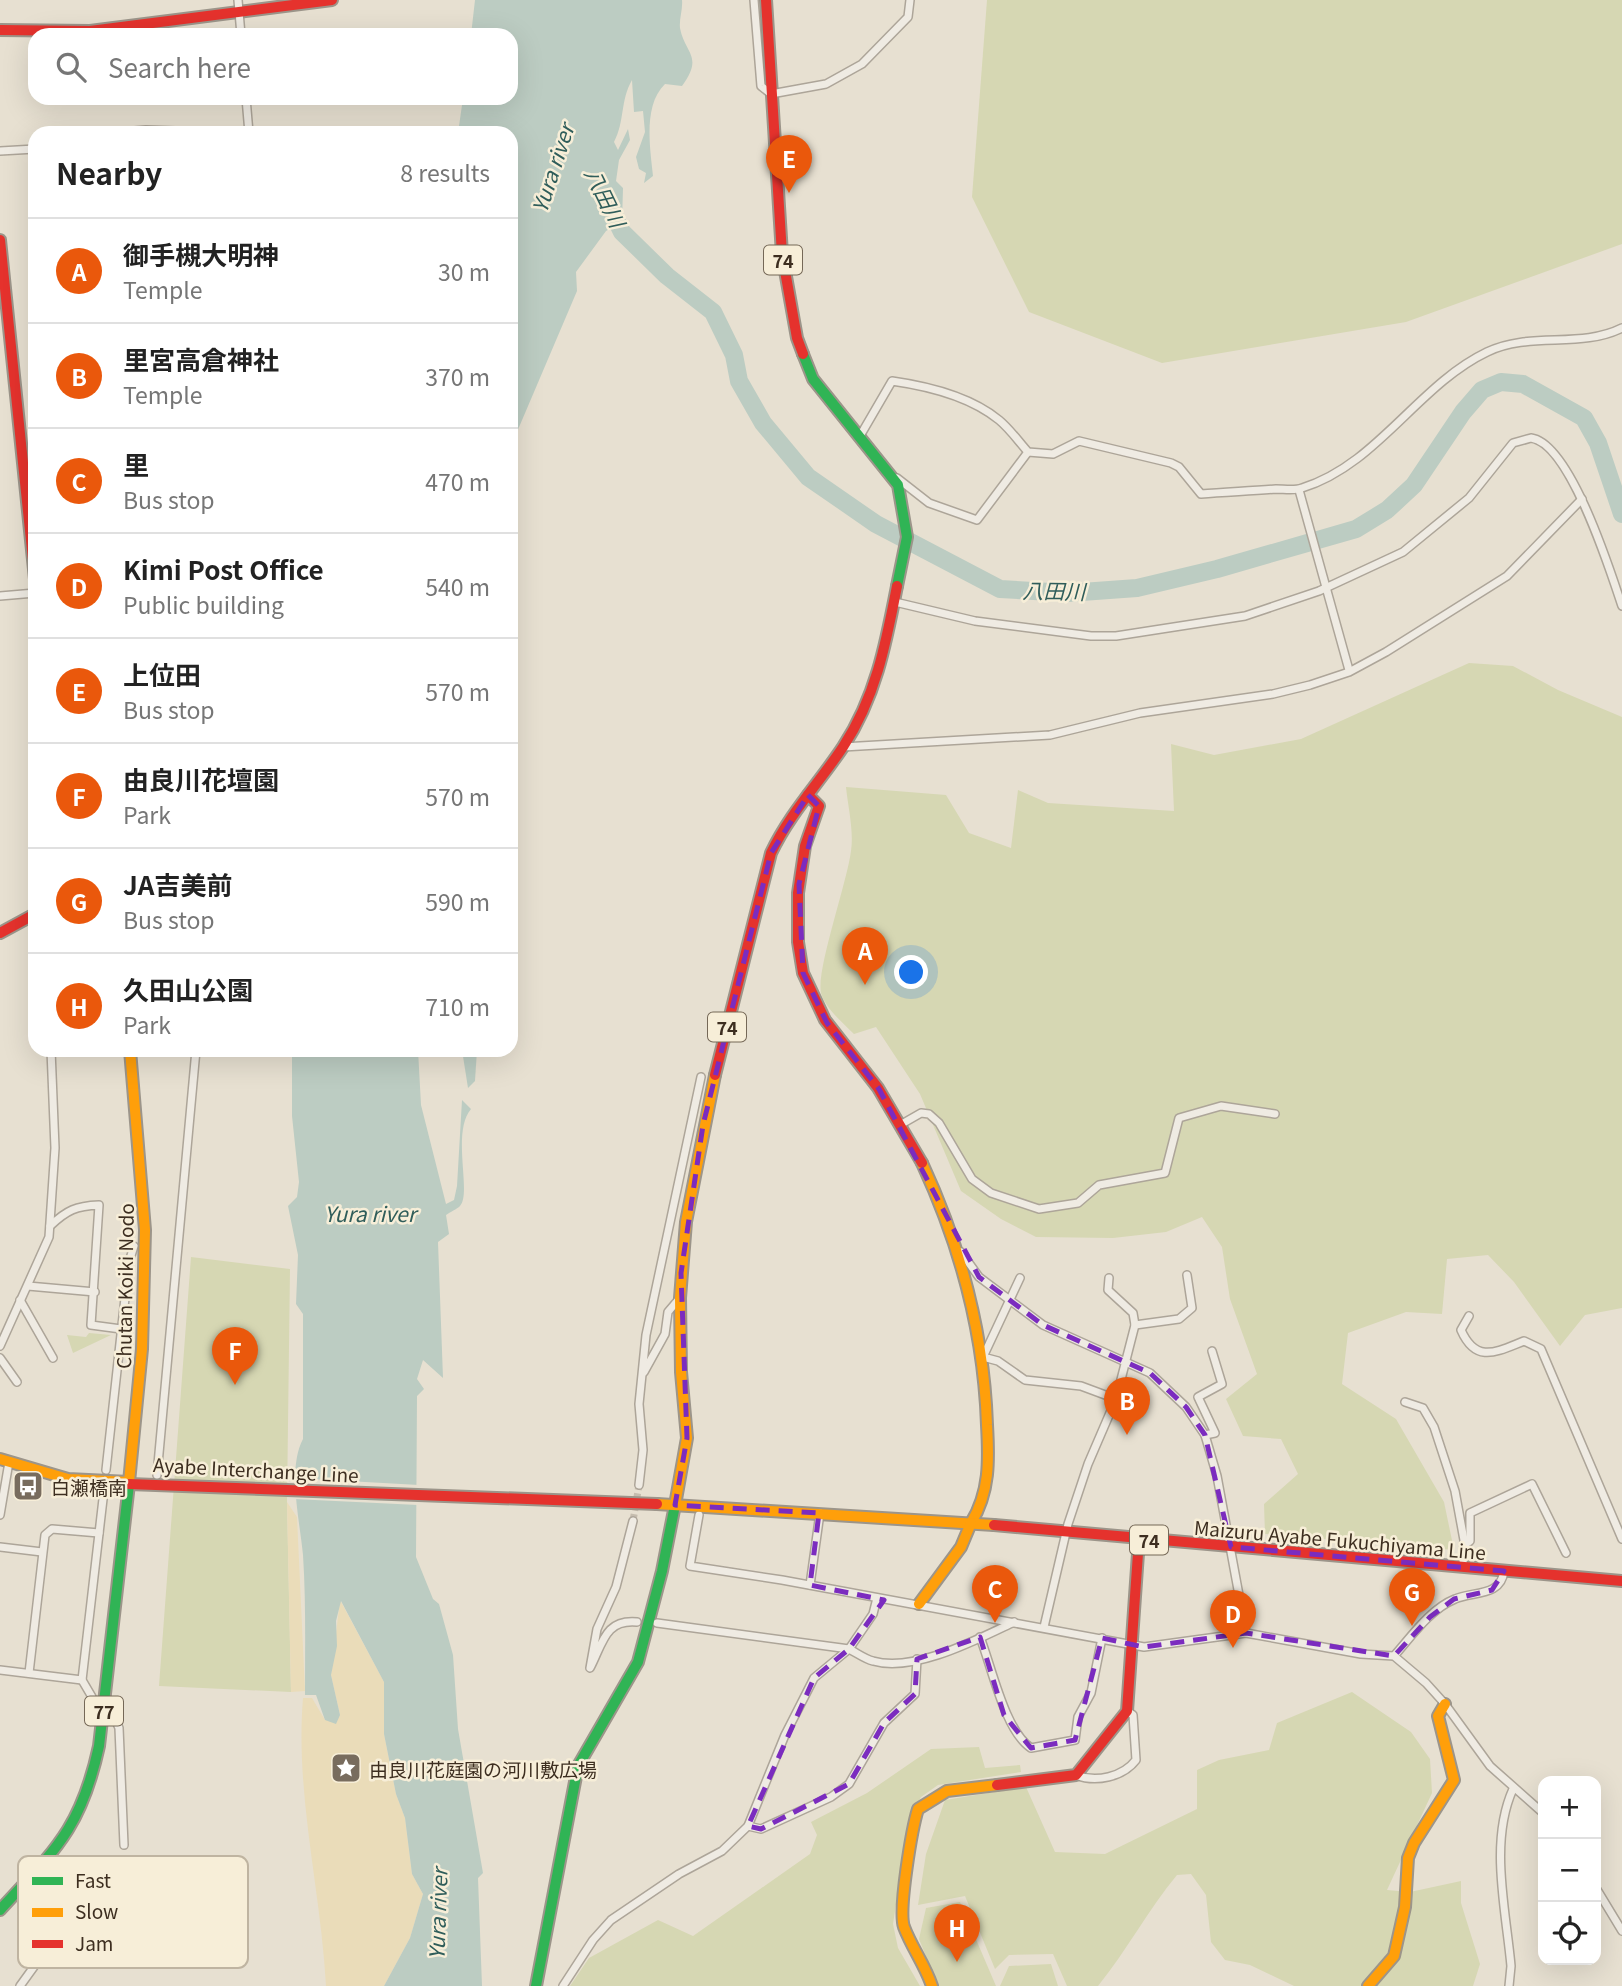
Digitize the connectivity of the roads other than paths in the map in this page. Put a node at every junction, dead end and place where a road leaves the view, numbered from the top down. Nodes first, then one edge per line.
1 (238, 0) edge
2 (332, 0) edge
3 (754, 0) edge
4 (766, 0) edge
5 (910, 0) edge
6 (241, 12) junction
7 (114, 28) edge
8 (241, 28) edge
9 (0, 30) edge
10 (28, 30) edge
11 (771, 94) junction
12 (247, 105) edge
13 (248, 126) edge
14 (28, 149) edge
15 (0, 151) edge
16 (0, 240) edge
17 (1622, 328) edge
18 (860, 436) junction
19 (1028, 452) junction
20 (892, 474) junction
21 (1299, 490) junction
22 (1582, 499) junction
23 (28, 511) edge
24 (1326, 588) junction
25 (28, 594) edge
26 (0, 596) edge
27 (895, 603) junction
28 (1622, 606) edge
29 (1349, 670) junction
30 (843, 747) junction
31 (808, 794) junction
32 (28, 920) edge
33 (0, 933) edge
34 (51, 1057) edge
35 (131, 1057) edge
36 (196, 1057) edge
37 (701, 1077) dead end
38 (1275, 1114) dead end
39 (900, 1125) junction
40 (50, 1227) junction
41 (134, 1246) dead end
42 (959, 1249) junction
43 (1187, 1275) dead end
44 (1020, 1278) dead end
45 (1109, 1279) dead end
46 (27, 1286) junction
47 (95, 1292) junction
48 (680, 1298) junction
49 (20, 1300) junction
50 (1010, 1301) junction
51 (1469, 1316) dead end
52 (1135, 1325) junction
53 (121, 1329) junction
54 (0, 1346) edge
55 (1212, 1351) dead end
56 (983, 1357) junction
57 (0, 1358) edge
58 (53, 1358) dead end
59 (1124, 1361) junction
60 (642, 1376) junction
61 (17, 1382) dead end
62 (1115, 1399) junction
63 (1405, 1402) dead end
64 (1205, 1435) junction
65 (5, 1461) edge
66 (106, 1470) tunnel mouth
67 (161, 1478) junction
68 (129, 1482) junction
69 (639, 1485) tunnel mouth
70 (103, 1499) tunnel mouth
71 (675, 1505) junction
72 (820, 1513) junction
73 (0, 1514) edge
74 (699, 1515) dead end
75 (633, 1521) tunnel mouth
76 (971, 1523) junction
77 (99, 1533) junction
78 (1066, 1533) junction
79 (1622, 1538) edge
80 (1139, 1539) junction
81 (1464, 1545) junction
82 (0, 1547) edge
83 (1231, 1547) junction
84 (42, 1552) junction
85 (1566, 1553) dead end
86 (1463, 1566) junction
87 (1504, 1571) junction
88 (1622, 1581) edge
89 (810, 1586) junction
90 (877, 1598) junction
91 (919, 1605) junction
92 (637, 1622) dead end
93 (1014, 1622) junction
94 (657, 1623) dead end
95 (1044, 1627) junction
96 (1246, 1633) junction
97 (980, 1637) junction
98 (1102, 1638) junction
99 (1130, 1643) junction
100 (849, 1649) junction
101 (1394, 1657) junction
102 (917, 1660) junction
103 (0, 1670) edge
104 (29, 1673) junction
105 (82, 1679) junction
106 (92, 1697) tunnel mouth
107 (1445, 1704) junction
108 (1127, 1711) junction
109 (115, 1719) tunnel mouth
110 (1076, 1775) junction
111 (1513, 1789) junction
112 (1538, 1810) edge
113 (748, 1826) junction
114 (124, 1844) dead end
115 (49, 1856) edge
116 (18, 1890) edge
117 (1601, 1896) edge
118 (0, 1910) edge
119 (1622, 1931) edge
120 (33, 1968) edge
121 (20, 1986) edge
122 (536, 1986) edge
123 (564, 1986) edge
124 (932, 1986) edge
125 (1368, 1986) edge
126 (1509, 1986) edge

1 - 6 street
2 - 6 main road
3 - 11 street
4 - 11 main road, 74
5 - 11 street
6 - 7 main road
6 - 8 street
9 - 10 main road
11 - 18 main road, 74
12 - 13 street
14 - 15 street
16 - 23 main road
17 - 21 street
18 - 19 street
18 - 20 main road, 74
19 - 20 street
19 - 21 street
20 - 27 main road, 74
21 - 24 street
22 - 24 street
22 - 28 street
22 - 29 street
24 - 27 street
24 - 29 street
25 - 26 street
27 - 30 main road, 74
29 - 30 street
30 - 31 main road, 74
31 - 39 main road
31 - 48 main road, 74
32 - 33 main road
34 - 40 street
35 - 68 main road, Chutan Koiki Nodo
36 - 67 street
37 - 60 street
38 - 39 street
39 - 42 main road
40 - 46 street
40 - 47 street
41 - 53 street
42 - 50 street
42 - 56 main road
43 - 52 street
44 - 50 street
45 - 52 street
46 - 47 street
46 - 49 street
47 - 53 street
48 - 60 street
48 - 71 main road, 74
49 - 54 street
49 - 58 street
50 - 56 street
50 - 59 street
51 - 79 street
52 - 59 street
53 - 66 street
55 - 64 street
56 - 62 street
56 - 76 main road
57 - 61 street
59 - 62 street
59 - 64 street
60 - 69 street
62 - 78 street
63 - 81 street
64 - 83 street
65 - 68 main road
65 - 73 street
67 - 68 main road, Ayabe Interchange Line
67 - 71 main road, Ayabe Interchange Line
68 - 115 main road, Ayabe Interchange Line / 77
70 - 77 street
71 - 72 main road, Maizuru Ayabe Fukuchiyama Line / 74
71 - 122 main road
72 - 76 main road, Maizuru Ayabe Fukuchiyama Line / 74
72 - 89 street
74 - 89 street
75 - 92 street
76 - 78 main road, Maizuru Ayabe Fukuchiyama Line / 74
76 - 91 main road
77 - 84 street
77 - 105 street
78 - 80 main road, Maizuru Ayabe Fukuchiyama Line / 74
78 - 95 street
80 - 83 main road, Maizuru Ayabe Fukuchiyama Line / 74
80 - 99 main road
81 - 85 street
81 - 86 street
82 - 84 street
83 - 86 main road, Maizuru Ayabe Fukuchiyama Line / 74
83 - 96 street
84 - 104 street
86 - 87 main road, Maizuru Ayabe Fukuchiyama Line / 74
87 - 88 main road, Maizuru Ayabe Fukuchiyama Line / 74
87 - 101 street
89 - 90 street
90 - 91 street
90 - 100 street
91 - 93 street
93 - 95 street
93 - 97 street
94 - 100 street
95 - 98 street
96 - 99 street
96 - 101 street
97 - 98 street
97 - 102 street
98 - 99 street
99 - 108 main road
100 - 102 street
100 - 113 street
101 - 107 street
102 - 113 street
103 - 104 street
104 - 105 street
105 - 106 street
107 - 111 street
107 - 125 main road
108 - 110 main road
108 - 110 street
109 - 114 street
110 - 124 main road
111 - 112 street
111 - 126 street
113 - 123 street
116 - 118 main road, Ayabe Interchange Line / 77
117 - 119 street
120 - 121 street

